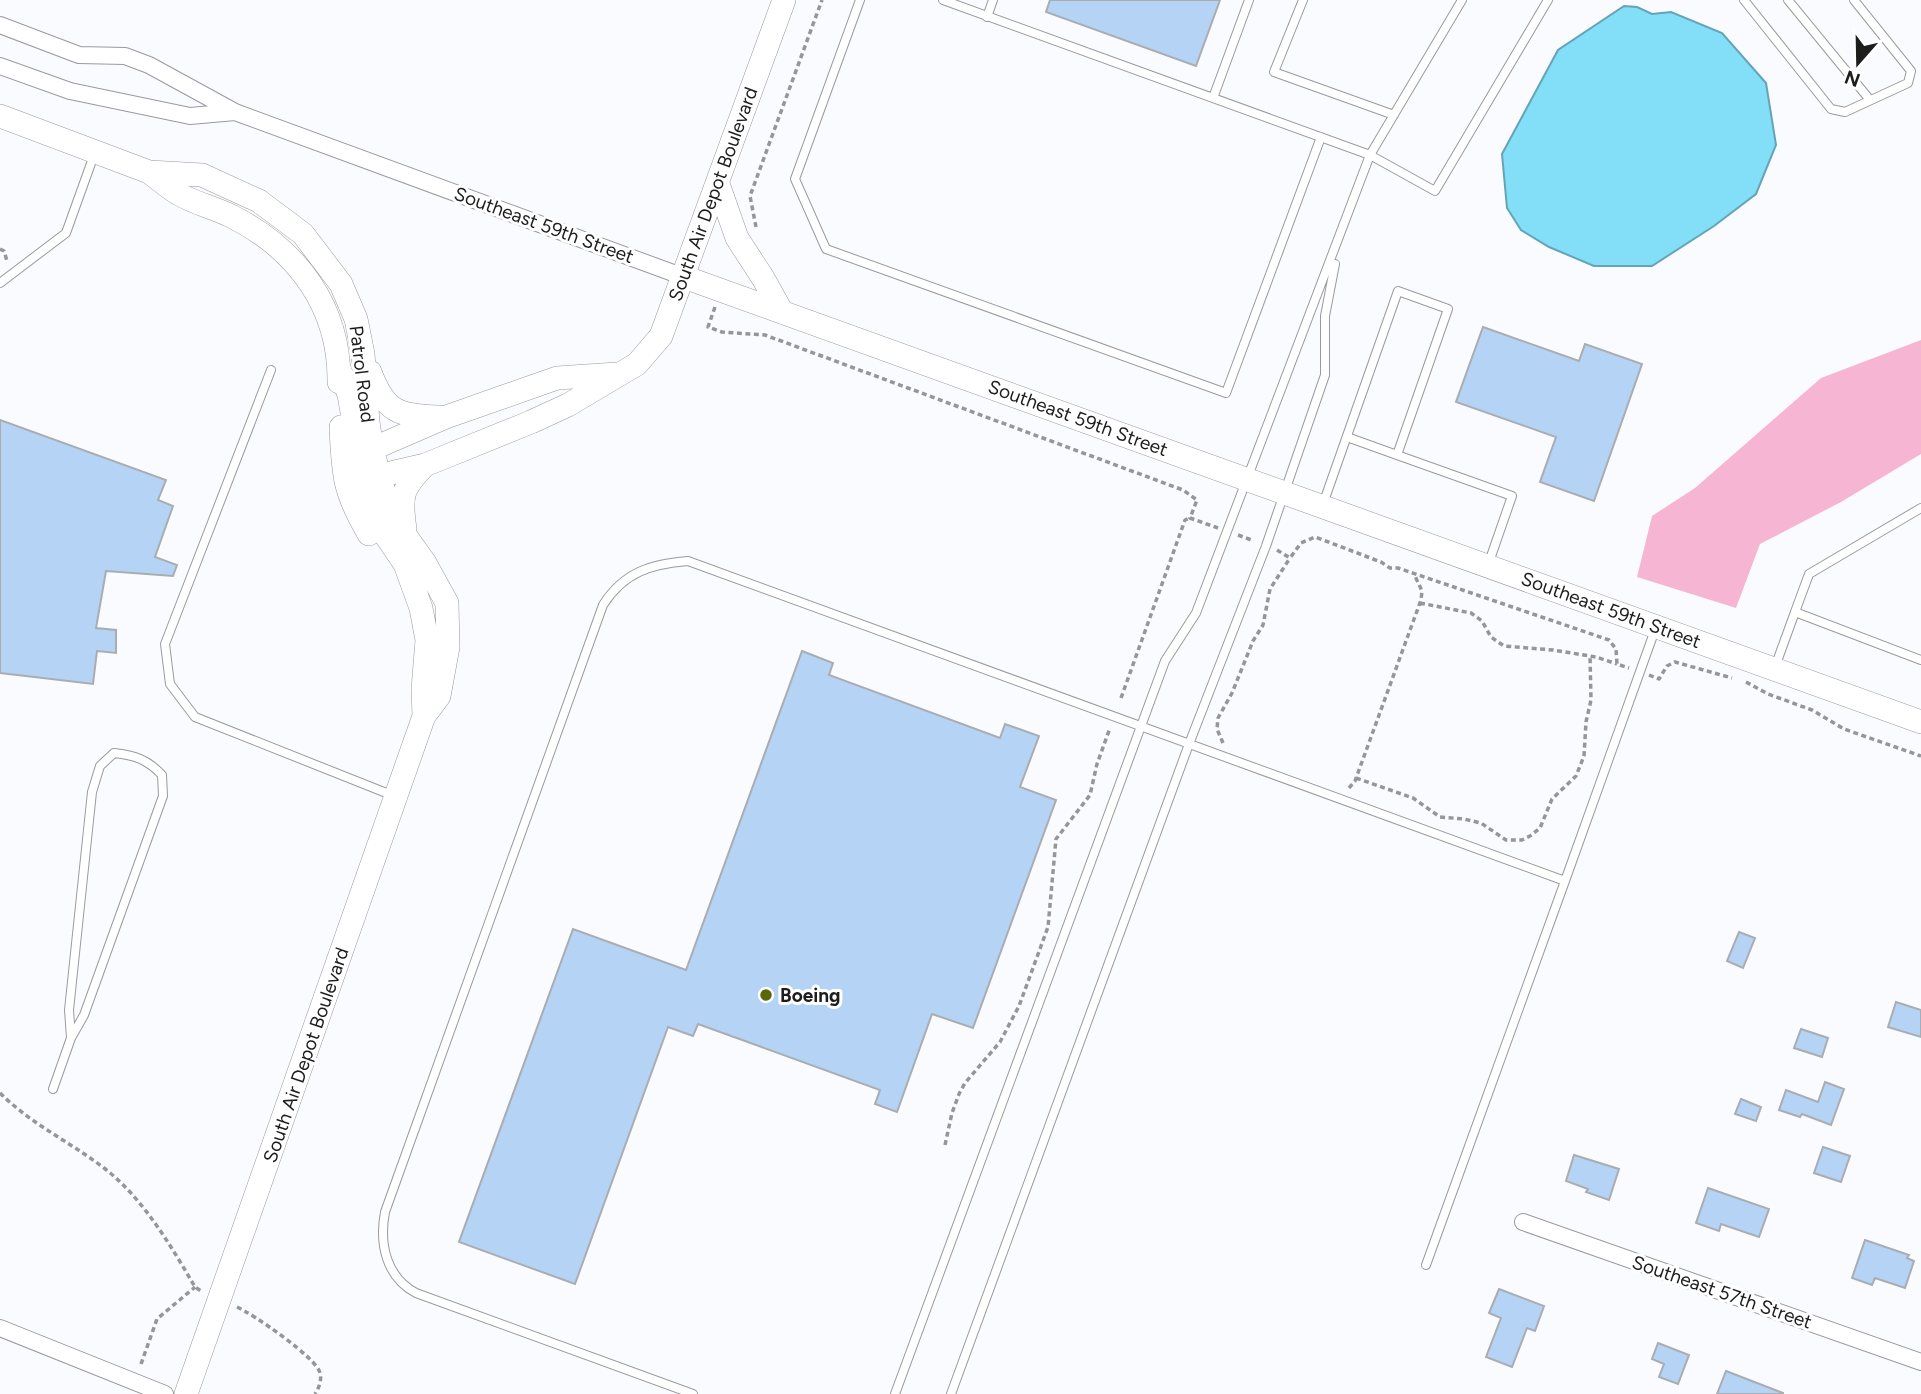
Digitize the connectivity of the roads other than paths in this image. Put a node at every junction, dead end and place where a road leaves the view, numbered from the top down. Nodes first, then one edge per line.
1 (783, 0) edge
2 (860, 0) edge
3 (943, 0) edge
4 (993, 0) edge
5 (1249, 0) edge
6 (1303, 0) edge
7 (1462, 0) edge
8 (1548, 0) edge
9 (1744, 0) edge
10 (1788, 0) edge
11 (1854, 0) edge
12 (987, 17) junction
13 (0, 26) edge
14 (0, 66) edge
15 (1213, 98) junction
16 (1870, 100) junction
17 (235, 112) junction
18 (1394, 115) junction
19 (0, 116) edge
20 (1321, 137) junction
21 (96, 153) junction
22 (1370, 155) junction
23 (149, 172) junction
24 (718, 184) junction
25 (1338, 244) junction
26 (684, 277) junction
27 (0, 283) edge
28 (782, 312) junction
29 (363, 354) junction
30 (271, 370) dead end
31 (339, 374) junction
32 (620, 374) junction
33 (446, 417) junction
34 (1347, 437) junction
35 (372, 449) junction
36 (1397, 455) junction
37 (425, 465) junction
38 (369, 473) junction
39 (1246, 479) junction
40 (1284, 492) junction
41 (1322, 507) junction
42 (1921, 508) edge
43 (406, 539) junction
44 (1488, 566) junction
45 (410, 581) junction
46 (1795, 612) junction
47 (1656, 627) junction
48 (1921, 660) edge
49 (1774, 669) junction
50 (424, 716) junction
51 (1921, 722) edge
52 (1141, 727) junction
53 (1189, 744) junction
54 (397, 797) junction
55 (1565, 881) junction
56 (71, 1038) junction
57 (53, 1088) dead end
58 (1523, 1223) dead end
59 (1426, 1265) dead end
60 (0, 1328) edge
61 (1921, 1362) edge
62 (165, 1394) edge
63 (186, 1394) edge
64 (693, 1394) edge
65 (895, 1394) edge
66 (951, 1394) edge

1 - 24 main road, South Air Depot Boulevard
2 - 20 lane
3 - 12 lane
4 - 12 lane
5 - 15 lane
6 - 18 lane
7 - 18 lane
8 - 22 lane
9 - 16 lane
10 - 16 lane
11 - 16 lane
12 - 15 lane
13 - 17 street, Southeast 59th Street
14 - 17 street, Southeast 59th Street
15 - 20 lane
17 - 26 street, Southeast 59th Street
18 - 22 lane
19 - 21 main road, Patrol Road
20 - 22 lane
21 - 23 main road, Patrol Road
21 - 27 lane
22 - 25 lane
23 - 29 main road, Patrol Road
23 - 31 main road, Patrol Road
24 - 26 main road, South Air Depot Boulevard
24 - 28 main road
25 - 39 lane
25 - 40 lane
26 - 28 main road, Southeast 59th Street
26 - 32 main road, South Air Depot Boulevard
28 - 39 main road, Southeast 59th Street
29 - 33 main road
29 - 35 main road, Patrol Road
30 - 54 lane
31 - 38 main road
31 - 45 main road, South Air Depot Boulevard
32 - 33 main road
32 - 37 main road, South Air Depot Boulevard
33 - 35 main road
34 - 36 lane
34 - 36 lane
34 - 41 lane
35 - 38 main road
36 - 44 lane
37 - 38 main road, South Air Depot Boulevard
37 - 43 main road
38 - 43 main road, South Air Depot Boulevard
38 - 45 main road, South Air Depot Boulevard
39 - 40 main road, Southeast 59th Street
39 - 52 lane
40 - 41 main road, Southeast 59th Street
40 - 53 lane
41 - 44 main road, Southeast 59th Street
42 - 46 lane
43 - 50 main road, South Air Depot Boulevard
44 - 47 main road, Southeast 59th Street
45 - 50 main road, South Air Depot Boulevard
46 - 48 lane
46 - 49 lane
47 - 49 main road, Southeast 59th Street
47 - 55 lane
49 - 51 main road, Southeast 59th Street
50 - 54 main road, South Air Depot Boulevard
52 - 53 lane
52 - 64 lane
52 - 65 lane
53 - 55 lane
53 - 66 lane
54 - 63 main road, South Air Depot Boulevard
55 - 59 lane
56 - 56 lane
56 - 57 lane
58 - 61 street, Southeast 57th Street
60 - 62 street

